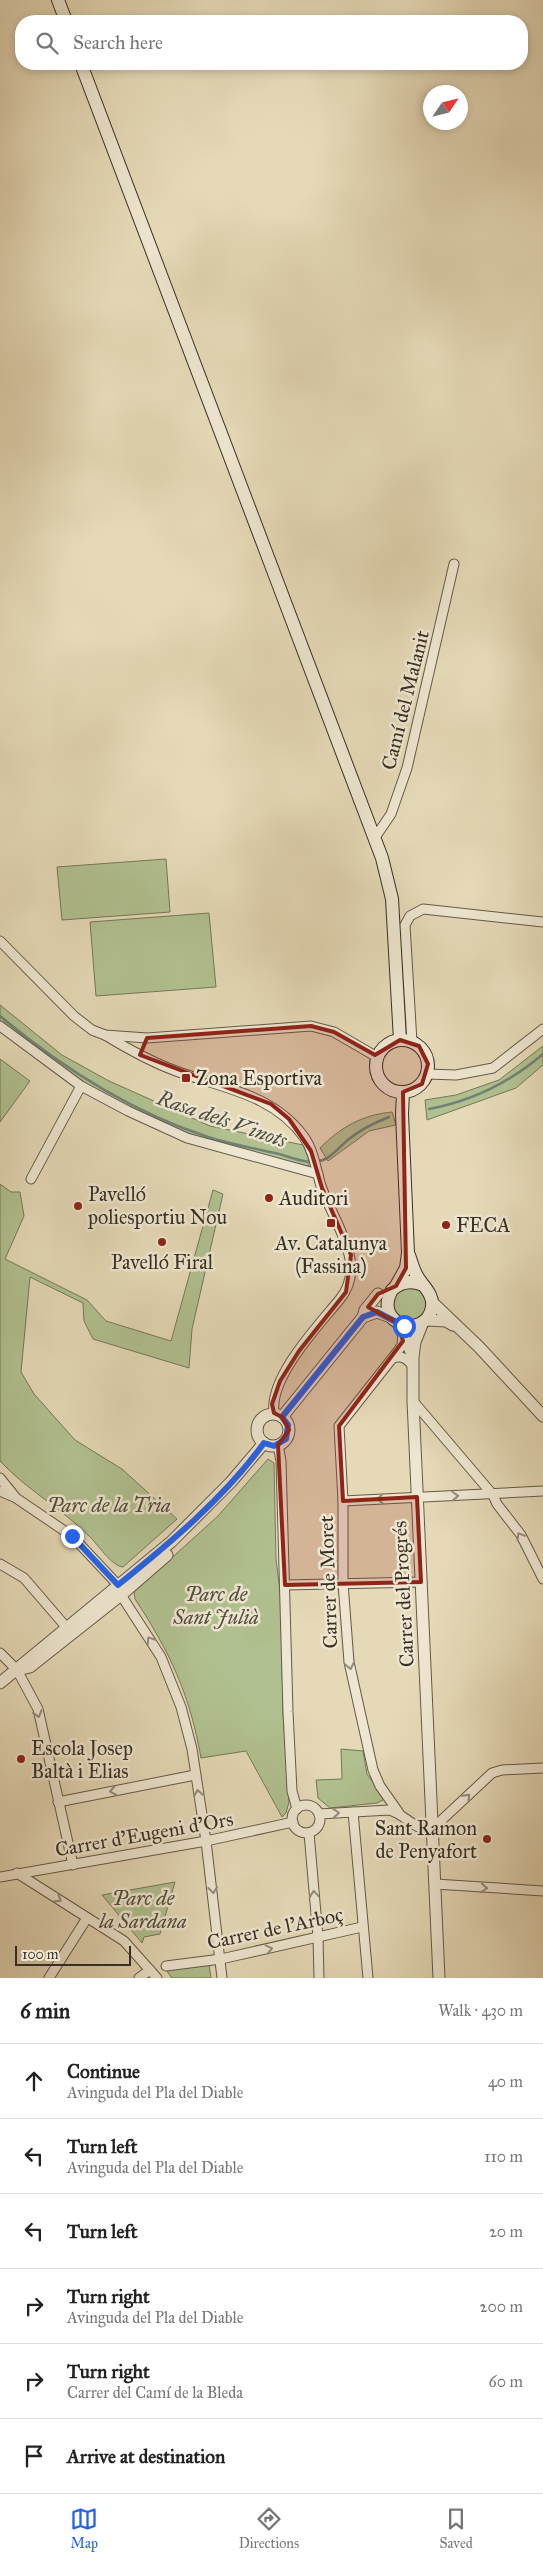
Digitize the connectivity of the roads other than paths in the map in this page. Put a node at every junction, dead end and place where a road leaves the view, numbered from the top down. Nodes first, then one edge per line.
1 (58, 0) edge
2 (64, 15) edge
3 (83, 70) edge
4 (454, 564) dead end
5 (374, 839) junction
6 (543, 922) edge
7 (1, 942) edge
8 (0, 1026) edge
9 (543, 1029) edge
10 (105, 1035) junction
11 (136, 1037) junction
12 (146, 1038) junction
13 (406, 1041) junction
14 (127, 1048) junction
15 (140, 1055) junction
16 (378, 1057) junction
17 (427, 1074) junction
18 (81, 1086) junction
19 (403, 1092) junction
20 (318, 1174) junction
21 (32, 1179) dead end
22 (408, 1253) junction
23 (423, 1285) junction
24 (394, 1288) junction
25 (378, 1294) joint
26 (432, 1302) junction
27 (363, 1317) junction
28 (424, 1321) junction
29 (398, 1325) junction
30 (462, 1330) junction
31 (393, 1358) junction
32 (413, 1362) junction
33 (413, 1401) junction
34 (278, 1415) junction
35 (543, 1416) edge
36 (271, 1445) junction
37 (0, 1478) edge
38 (0, 1491) edge
39 (543, 1491) edge
40 (493, 1494) junction
41 (417, 1497) junction
42 (16, 1498) junction
43 (343, 1501) junction
44 (0, 1564) edge
45 (543, 1579) edge
46 (421, 1582) junction
47 (343, 1583) junction
48 (285, 1585) junction
49 (119, 1590) junction
50 (67, 1628) junction
51 (0, 1654) edge
52 (17, 1670) junction
53 (0, 1683) edge
54 (543, 1768) edge
55 (195, 1775) junction
56 (58, 1802) junction
57 (297, 1809) junction
58 (353, 1812) junction
59 (400, 1813) junction
60 (320, 1814) junction
61 (293, 1822) junction
62 (431, 1830) junction
63 (309, 1832) junction
64 (206, 1842) junction
65 (73, 1865) junction
66 (17, 1873) junction
67 (0, 1877) edge
68 (435, 1884) junction
69 (543, 1891) edge
70 (87, 1918) junction
71 (362, 1927) junction
72 (318, 1937) junction
73 (221, 1959) junction
74 (166, 1966) dead end
75 (150, 1970) junction
76 (49, 1978) edge
77 (139, 1978) edge
78 (157, 1978) edge
79 (222, 1978) edge
80 (319, 1978) edge
81 (368, 1978) edge
82 (439, 1978) edge

1 - 2 main road
3 - 5 main road
4 - 5 street, Camí del Malanit
5 - 13 main road
6 - 13 street
7 - 10 street
8 - 18 street
9 - 17 street
10 - 11 street
10 - 14 street
11 - 12 street
11 - 14 street
12 - 14 street
12 - 15 street
12 - 16 street
13 - 16 main road
13 - 17 main road
14 - 15 street
15 - 20 street
16 - 19 main road
17 - 19 main road
18 - 20 street
18 - 21 street
19 - 22 main road
20 - 34 street
22 - 23 main road
22 - 24 main road
23 - 24 main road
23 - 26 main road
24 - 25 main road
24 - 29 main road
25 - 27 street
26 - 28 main road
26 - 30 street
27 - 29 street
27 - 34 street
28 - 29 main road
28 - 30 street
28 - 32 street, Carrer del Progrés
29 - 31 street, Carrer de Moret
29 - 32 street, Carrer del Progrés
30 - 35 street
31 - 32 street
31 - 43 street, Carrer de Moret
32 - 33 street, Carrer del Progrés
33 - 40 street
33 - 41 street, Carrer del Progrés
34 - 36 street
34 - 36 street
36 - 48 street
36 - 49 street
37 - 42 street
38 - 42 street
39 - 40 street
41 -> 40 street
45 -> 40 street
41 -> 43 street
41 - 46 street, Carrer del Progrés
42 - 49 street
43 - 47 street, Carrer de Moret
44 - 50 street
46 - 47 street
46 - 62 street, Carrer del Progrés
47 - 48 street
47 -> 59 street, Carrer de Moret
48 - 57 street
49 - 50 street
49 - 52 street
55 -> 49 street
50 - 52 street
51 - 52 street
52 - 53 street
52 -> 56 street
62 -> 54 street
55 -> 56 street
64 -> 55 street
56 - 65 street
57 - 60 street
57 - 61 street
58 - 59 street
60 -> 58 street
58 - 71 street
59 - 62 street, Carrer de Moret
60 - 63 street
61 - 63 street
61 - 64 street, Carrer d'Eugeni d'Ors
62 - 68 street, Carrer del Progrés
72 -> 63 street
64 - 65 street, Carrer d'Eugeni d'Ors
64 -> 73 street
65 - 66 street, Carrer d'Eugeni d'Ors
66 - 67 street, Carrer d'Eugeni d'Ors
66 -> 70 street
68 -> 69 street
68 - 82 street, Carrer del Progrés
70 - 75 street
70 - 76 street
71 - 72 street, Carrer de l'Arboç
71 - 81 street
73 -> 72 street, Carrer de l'Arboç
72 - 80 street
73 - 74 street, Carrer de l'Arboç
73 - 79 street
75 - 77 street
75 - 78 street

